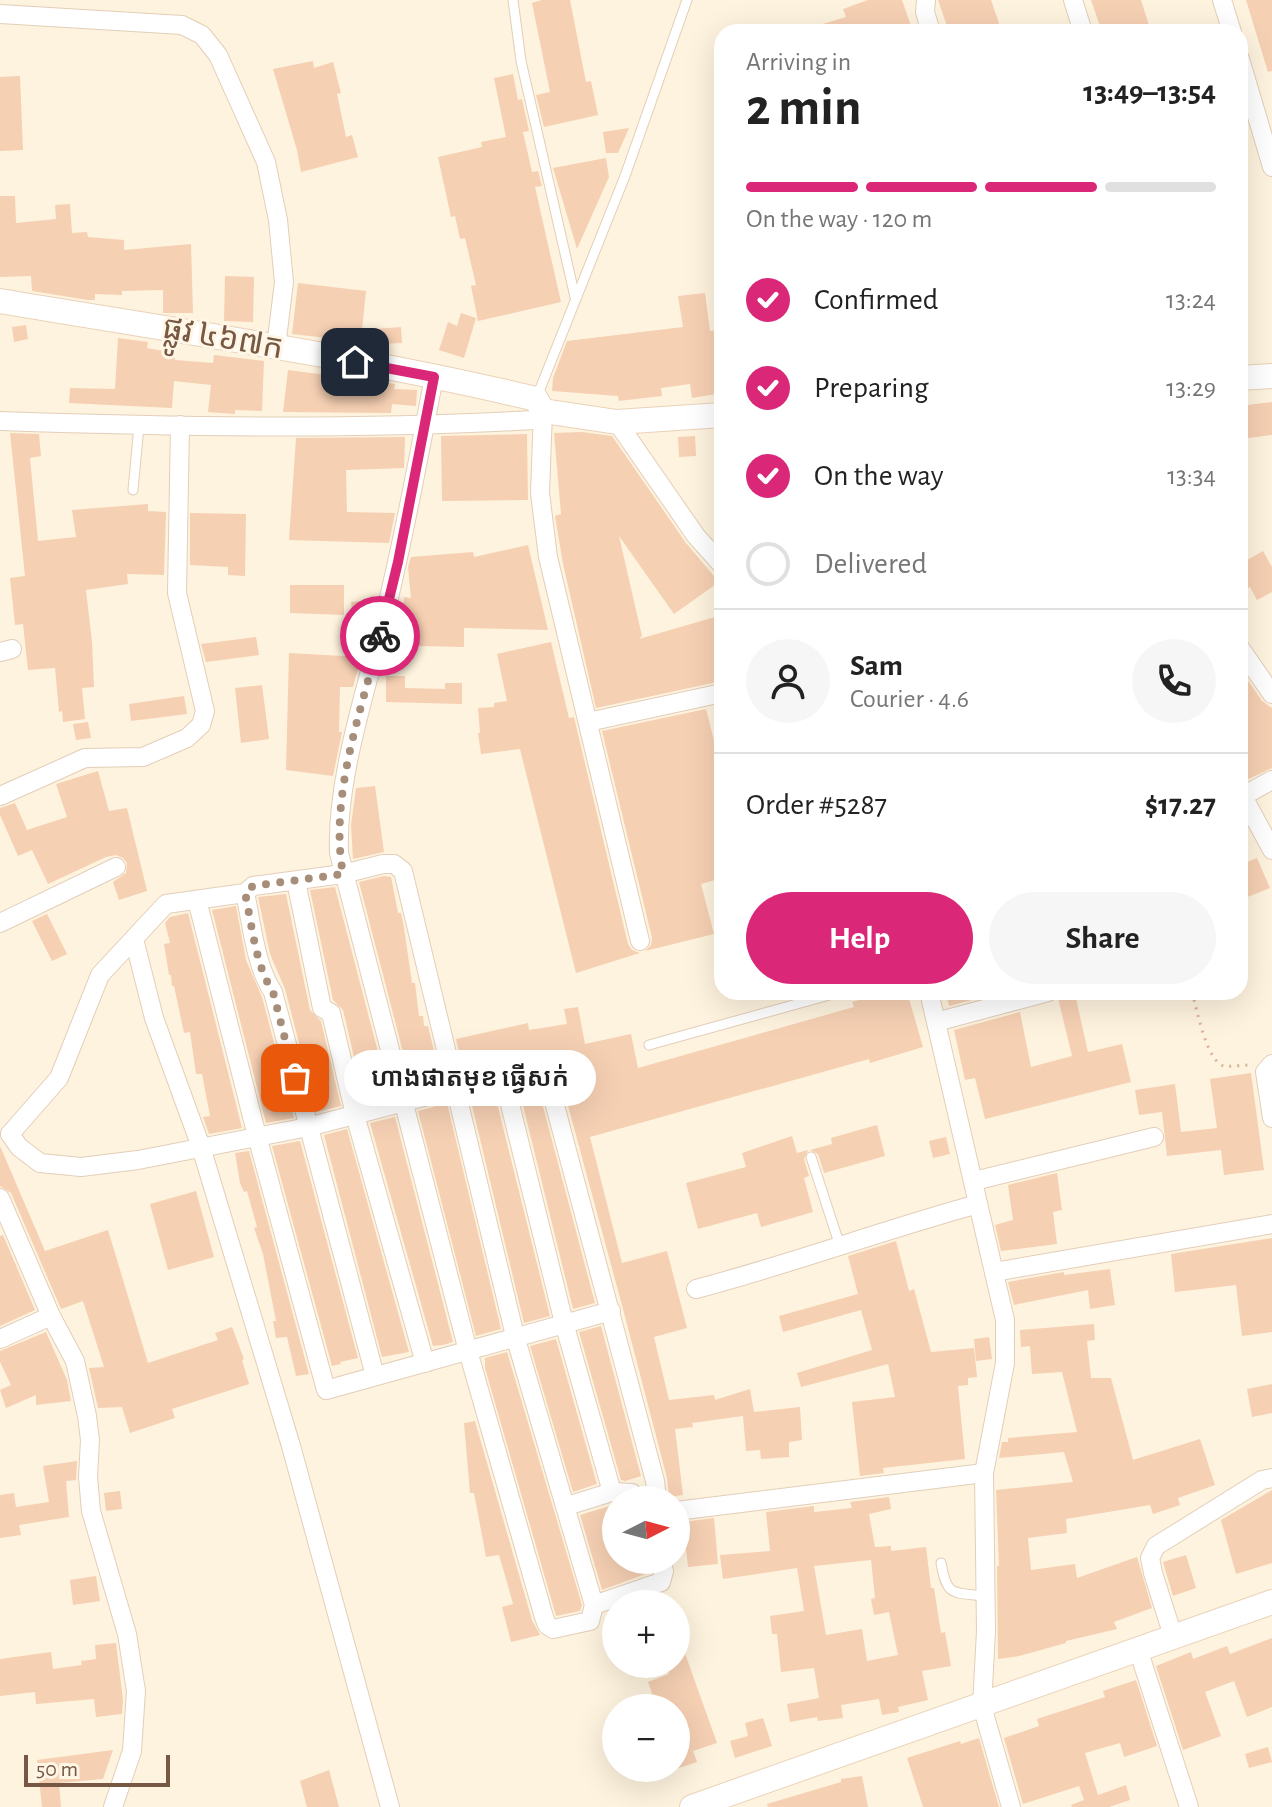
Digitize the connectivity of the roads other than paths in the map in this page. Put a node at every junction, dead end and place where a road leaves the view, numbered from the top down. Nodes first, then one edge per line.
1 (513, 0) edge
2 (687, 0) edge
3 (926, 0) edge
4 (1073, 0) edge
5 (1222, 0) edge
6 (1, 9) edge
7 (929, 24) edge
8 (1080, 24) edge
9 (1230, 24) edge
10 (1248, 84) edge
11 (1272, 94) edge
12 (1253, 100) junction
13 (1272, 167) edge
14 (575, 297) junction
15 (0, 301) edge
16 (276, 347) junction
17 (1272, 376) edge
18 (434, 377) junction
19 (1248, 378) edge
20 (540, 405) junction
21 (714, 416) edge
22 (0, 421) edge
23 (617, 422) junction
24 (180, 425) junction
25 (139, 426) junction
26 (424, 426) junction
27 (133, 490) dead end
28 (714, 556) edge
29 (1248, 660) edge
30 (714, 694) edge
31 (1272, 694) edge
32 (588, 722) junction
33 (1272, 780) edge
34 (1248, 791) edge
35 (0, 796) edge
36 (1248, 807) edge
37 (1272, 850) edge
38 (116, 867) dead end
39 (343, 874) junction
40 (296, 881) junction
41 (245, 893) junction
42 (197, 900) junction
43 (0, 923) edge
44 (134, 939) junction
45 (640, 941) dead end
46 (811, 1000) edge
47 (931, 1000) edge
48 (1018, 1000) edge
49 (936, 1022) junction
50 (649, 1045) dead end
51 (1271, 1064) edge
52 (503, 1076) junction
53 (454, 1089) junction
54 (402, 1102) junction
55 (355, 1115) junction
56 (1272, 1118) edge
57 (308, 1127) junction
58 (5, 1134) edge
59 (257, 1136) junction
60 (1154, 1137) dead end
61 (201, 1147) junction
62 (811, 1157) dead end
63 (974, 1181) junction
64 (0, 1198) edge
65 (978, 1204) junction
66 (1272, 1224) edge
67 (840, 1246) junction
68 (994, 1272) junction
69 (696, 1289) dead end
70 (611, 1311) junction
71 (51, 1316) junction
72 (564, 1323) junction
73 (515, 1336) junction
74 (0, 1339) edge
75 (468, 1351) junction
76 (425, 1363) junction
77 (375, 1376) junction
78 (984, 1473) junction
79 (1272, 1478) edge
80 (610, 1486) edge
81 (656, 1486) edge
82 (602, 1495) edge
83 (567, 1506) junction
84 (690, 1509) edge
85 (941, 1563) dead end
86 (663, 1574) edge
87 (984, 1596) junction
88 (1272, 1602) edge
89 (594, 1605) junction
90 (1173, 1636) junction
91 (1138, 1649) junction
92 (982, 1706) junction
93 (113, 1807) edge
94 (390, 1807) edge
95 (692, 1807) edge
96 (1011, 1807) edge
97 (1189, 1807) edge

1 - 14 lane
2 - 14 lane
3 - 7 street
4 - 8 street
5 - 9 street
6 - 16 street
10 - 12 street
11 - 12 street
12 - 13 street
14 - 20 lane
15 - 16 street, ផ្លូវ ៤៦៧ក
16 - 18 street, ផ្លូវ ៤៦៧ក
17 - 19 street
18 - 20 street, ផ្លូវ ៤៦៧ក
18 - 26 street
20 - 23 street, ផ្លូវ ៤៦៧ក
20 - 26 street
20 - 32 street
21 - 23 street, ផ្លូវ ៤៦៧ក
22 - 25 street
23 - 28 street
24 - 25 street
24 - 26 street
24 - 35 street
25 - 27 lane
26 - 39 street
29 - 31 street
30 - 32 street
32 - 45 street
33 - 34 street
36 - 37 street
38 - 43 street
39 - 40 street
39 - 53 street
39 - 54 street
40 - 41 street
40 - 55 street
41 - 42 street
41 - 57 street
42 - 44 street
42 - 59 street
44 - 58 street
44 - 61 street
46 - 50 lane
47 - 49 street
48 - 49 street
49 - 63 street
51 - 56 street
52 - 53 street
52 - 70 street
52 - 72 street
53 - 54 street
53 - 73 street
54 - 55 street
54 - 75 street
55 - 57 street
55 - 76 street
57 - 59 street
57 - 77 street
58 - 61 street
59 - 61 street
59 - 77 street
60 - 63 street
61 - 94 street
62 - 67 lane
63 - 65 street
64 - 71 street
65 - 67 street
65 - 68 street
66 - 68 street
67 - 69 street
68 - 78 street
70 - 72 street
70 - 81 street
71 - 74 street
71 - 93 street
72 - 73 street
72 - 80 street
73 - 75 street
73 - 83 street
75 - 76 street
75 - 89 street
76 - 77 street
78 - 84 street
78 - 87 street
79 - 90 street
82 - 83 street
83 - 89 street
85 - 87 lane
86 - 89 street
87 - 92 street
88 - 90 street
90 - 91 street
91 - 92 street
91 - 97 street
92 - 95 street
92 - 96 street

